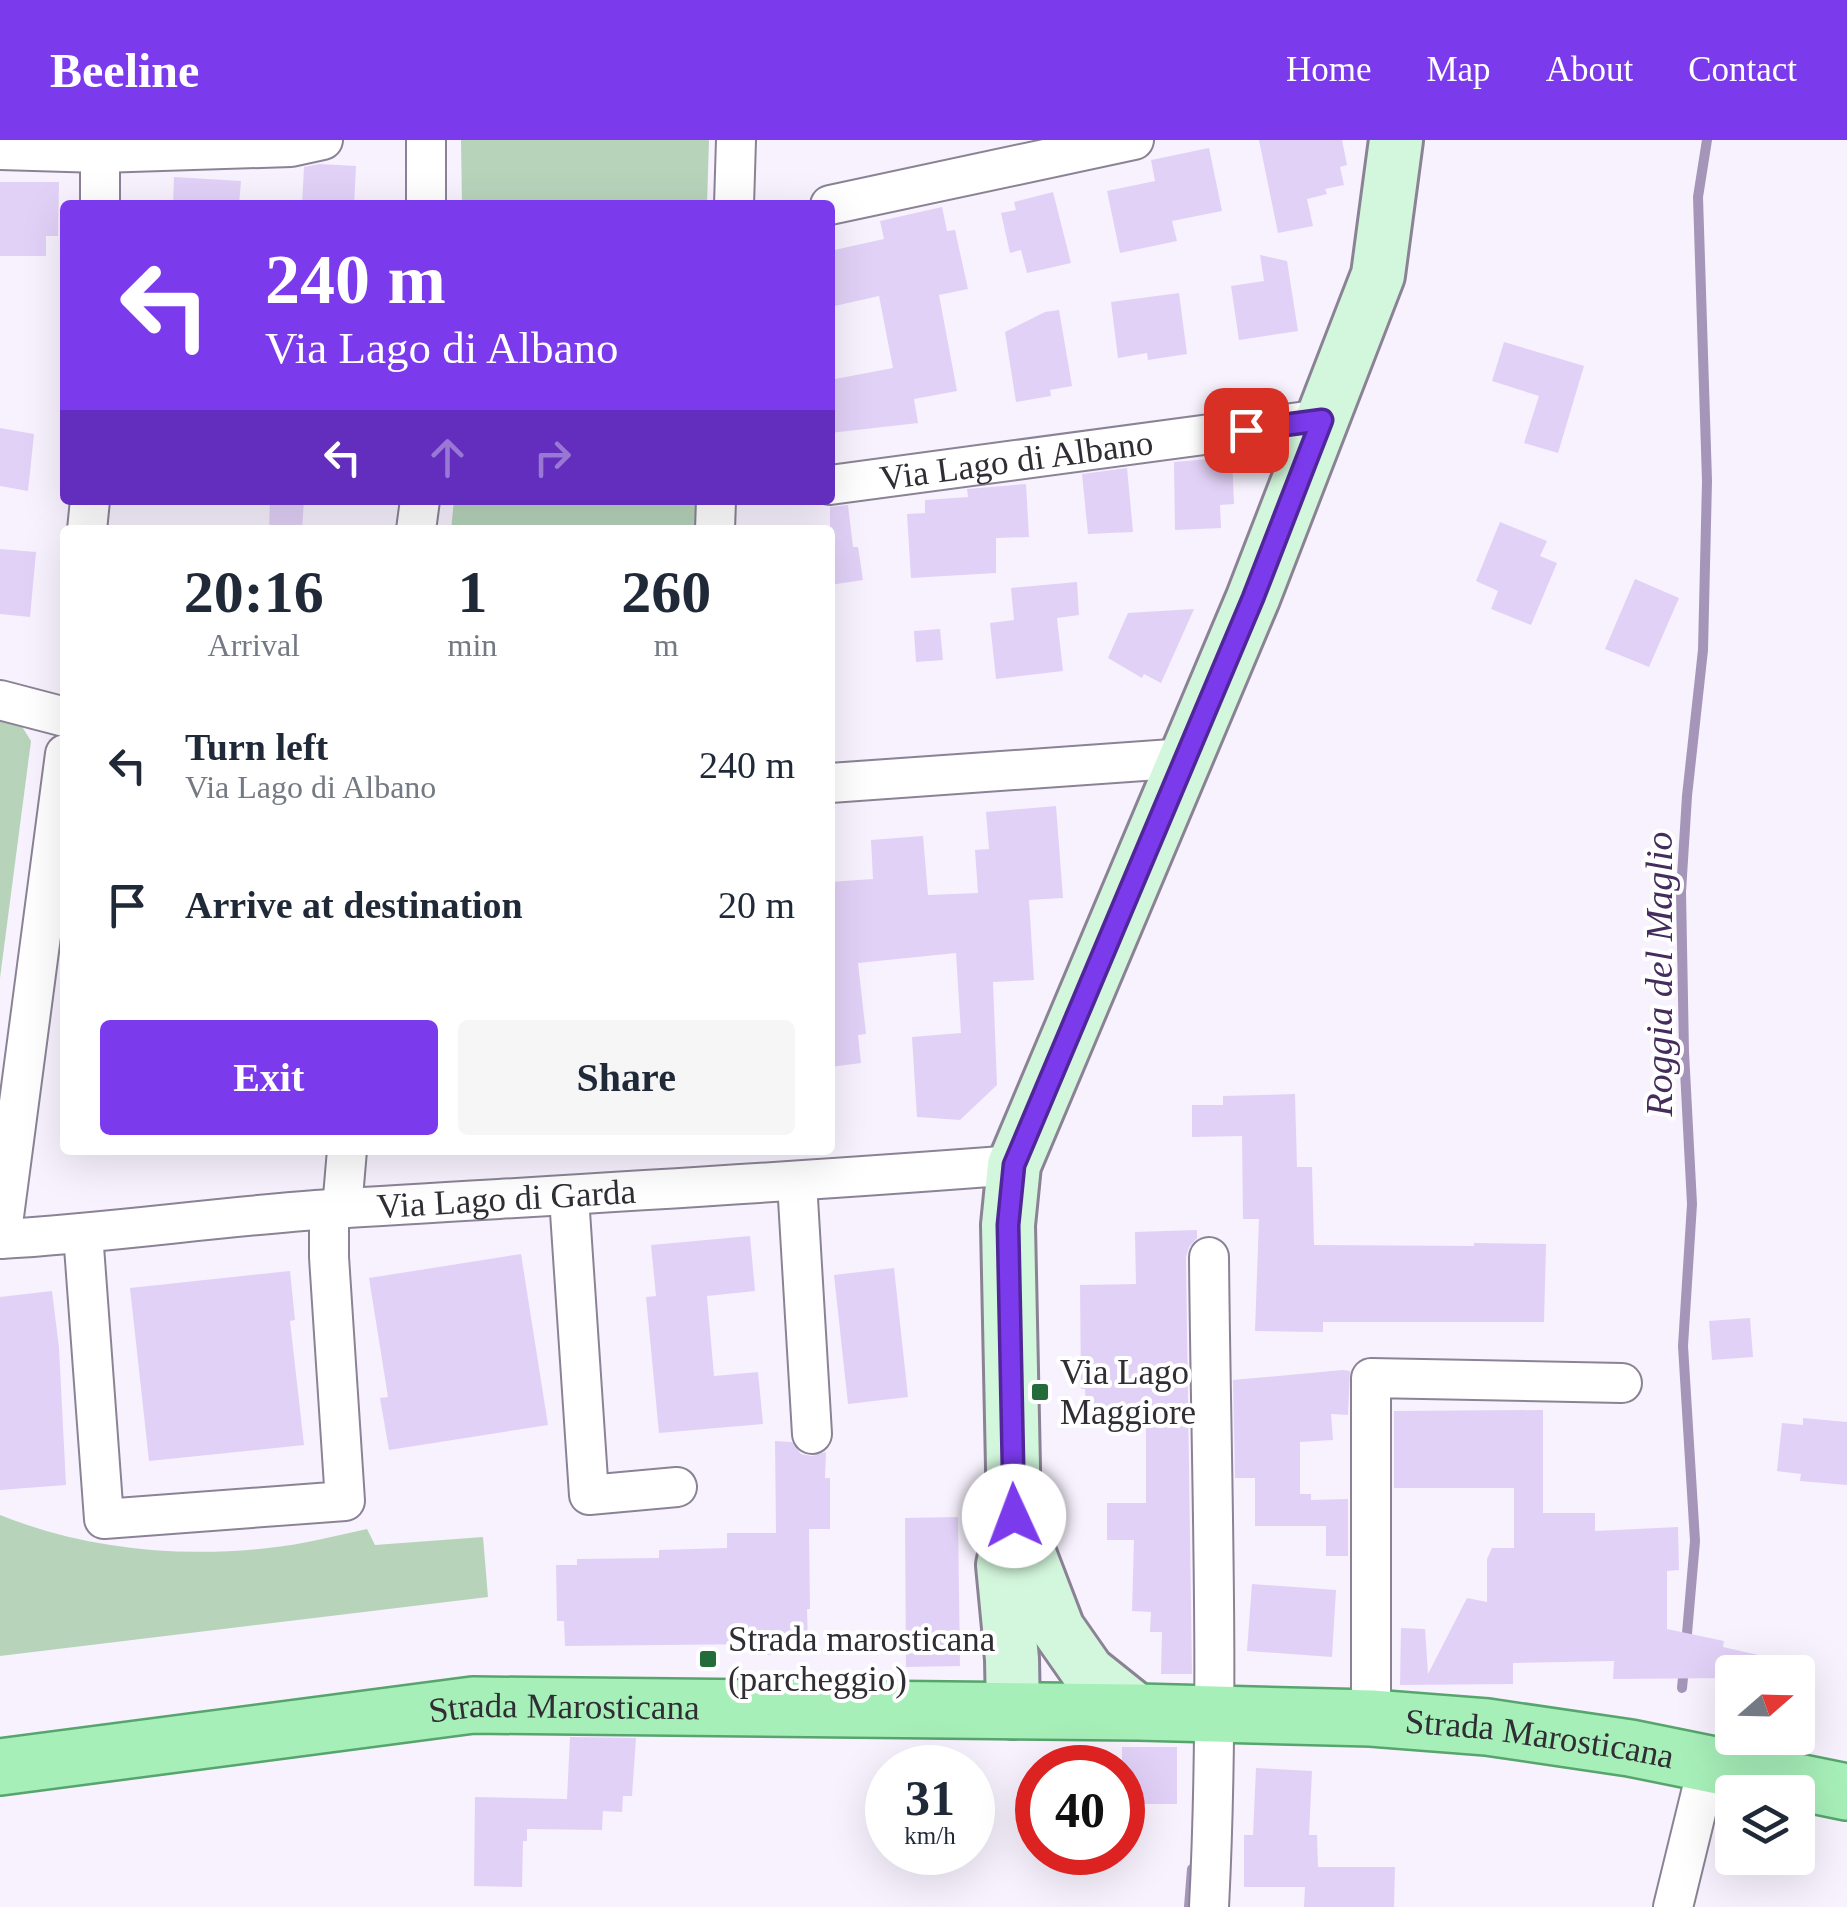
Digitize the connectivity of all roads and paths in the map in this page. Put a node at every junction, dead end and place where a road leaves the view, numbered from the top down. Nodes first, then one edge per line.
1 (322, 140) edge
2 (426, 140) edge
3 (736, 140) edge
4 (1134, 140) edge
5 (1396, 140) edge
6 (100, 146) edge
7 (0, 150) edge
8 (100, 200) edge
9 (426, 200) edge
10 (734, 200) edge
11 (835, 204) edge
12 (1322, 420) junction
13 (835, 484) edge
14 (0, 700) edge
15 (60, 716) edge
16 (1186, 758) junction
17 (835, 783) edge
18 (60, 791) edge
19 (346, 1155) edge
20 (1014, 1165) junction
21 (797, 1182) junction
22 (569, 1196) junction
23 (335, 1209) junction
24 (83, 1234) junction
25 (0, 1239) edge
26 (1209, 1257) dead end
27 (1622, 1383) dead end
28 (812, 1434) dead end
29 (677, 1487) dead end
30 (1014, 1516) junction
31 (1013, 1712) junction
32 (1138, 1712) junction
33 (1214, 1715) junction
34 (1370, 1718) junction
35 (1708, 1764) junction
36 (0, 1766) edge
37 (1847, 1792) edge
38 (1210, 1907) edge
39 (1673, 1907) edge

1 - 6 street
2 - 9 street
3 - 10 street
4 - 11 street
5 - 12 street
6 - 7 street
6 - 8 street
12 - 13 street, Via Lago di Albano
12 - 16 street
14 - 15 street
16 - 17 street
16 - 20 street
18 - 25 street
19 - 23 street
20 - 21 street, Via Lago di Garda
20 - 30 street
21 - 22 street, Via Lago di Garda
21 - 28 street
22 - 23 street, Via Lago di Garda
22 - 29 street
23 - 24 street, Via Lago di Garda
23 - 24 street
24 - 25 street, Via Lago di Garda
26 - 33 street
27 - 34 street, Strada Marosticana
30 - 31 street
30 - 32 street
31 - 32 main road, Strada Marosticana
31 - 36 main road, Strada Marosticana
32 - 33 main road, Strada Marosticana
33 - 34 main road, Strada Marosticana
33 - 38 street
34 - 35 main road, Strada Marosticana
35 - 37 main road, Strada Marosticana
35 - 39 street, Strada Marosticana

